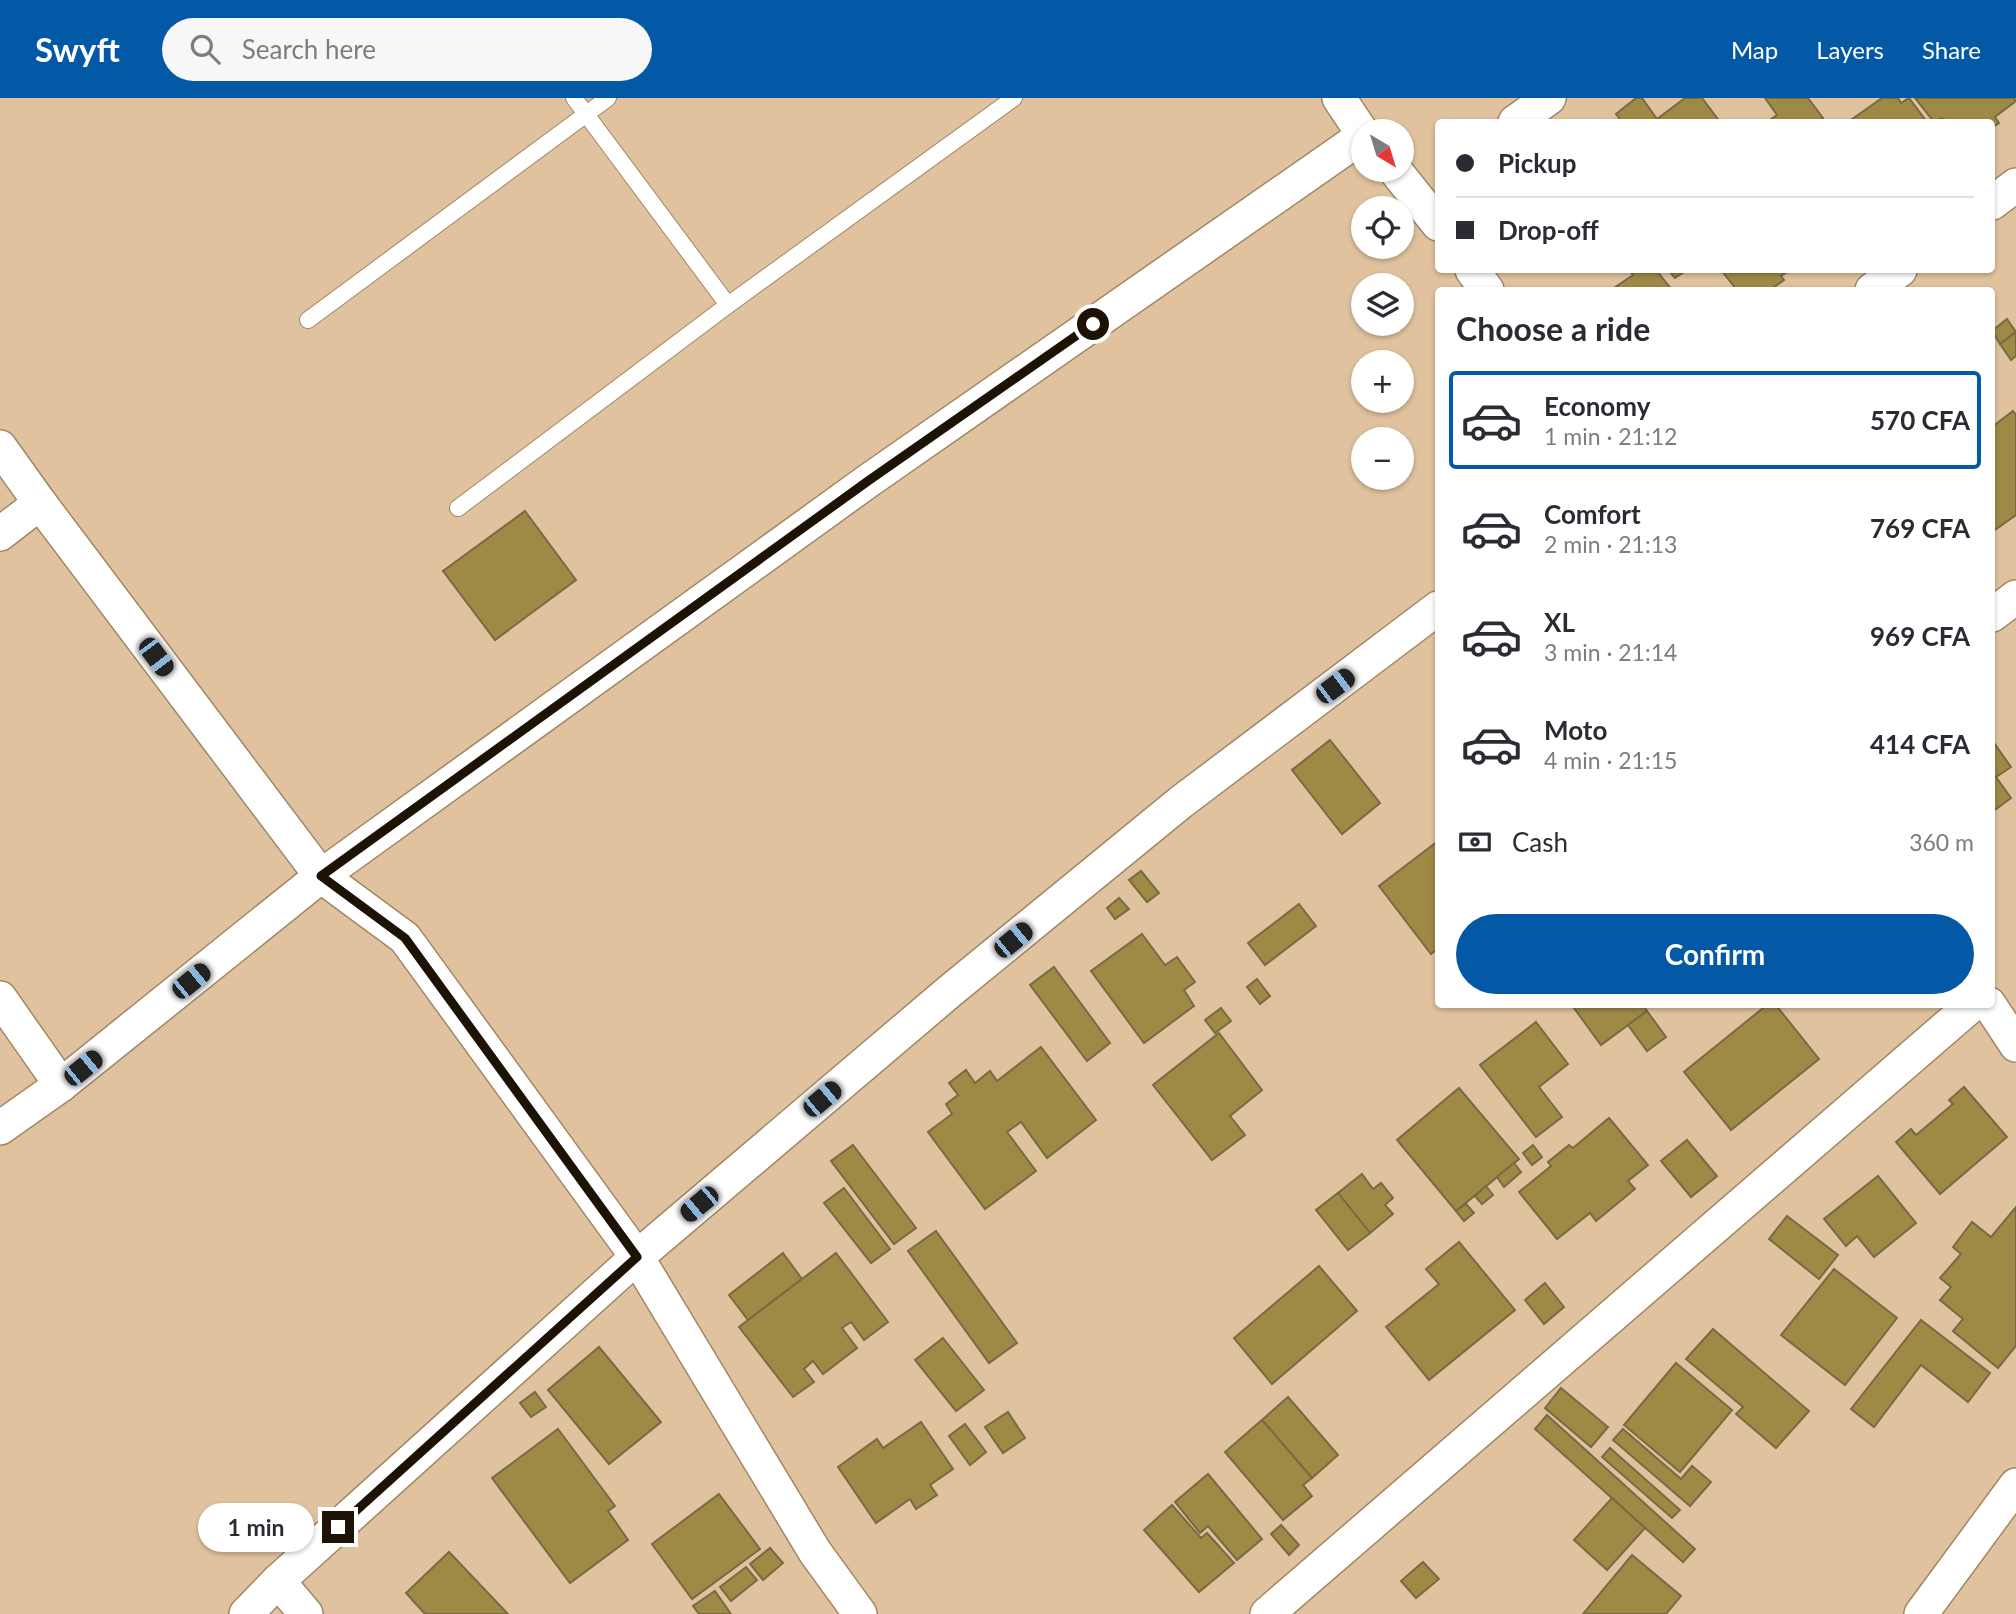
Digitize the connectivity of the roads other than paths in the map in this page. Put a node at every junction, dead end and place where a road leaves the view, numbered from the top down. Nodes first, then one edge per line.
1 (574, 98) edge
2 (608, 98) edge
3 (1014, 98) edge
4 (1339, 98) edge
5 (1549, 98) edge
6 (586, 114) junction
7 (1353, 119) edge
8 (1519, 119) edge
9 (1351, 143) edge
10 (1417, 180) edge
11 (2016, 186) edge
12 (1995, 201) edge
13 (1435, 218) edge
14 (1896, 273) edge
15 (1875, 287) edge
16 (729, 305) junction
17 (308, 320) dead end
18 (0, 447) edge
19 (40, 503) junction
20 (458, 508) dead end
21 (0, 534) edge
22 (2016, 597) edge
23 (1435, 610) edge
24 (1995, 613) edge
25 (321, 876) junction
26 (0, 998) edge
27 (1968, 1008) edge
28 (1992, 1008) edge
29 (2016, 1045) edge
30 (61, 1085) junction
31 (0, 1128) edge
32 (637, 1257) junction
33 (2016, 1485) edge
34 (278, 1581) junction
35 (246, 1614) edge
36 (306, 1614) edge
37 (860, 1614) edge
38 (1267, 1614) edge
39 (1920, 1614) edge

1 - 6 lane
2 - 6 lane
3 - 16 lane
4 - 7 street
5 - 8 street
6 - 16 lane
6 - 17 lane
9 - 25 street
10 - 13 street
11 - 12 street
14 - 15 street
16 - 20 lane
18 - 19 street
19 - 21 street
19 - 25 street
22 - 24 street
23 - 32 street
25 - 30 street
25 - 32 street
26 - 30 street
27 - 38 street
28 - 29 street
30 - 31 street
32 - 34 street
32 - 37 street
33 - 39 street
34 - 35 street
34 - 36 street

